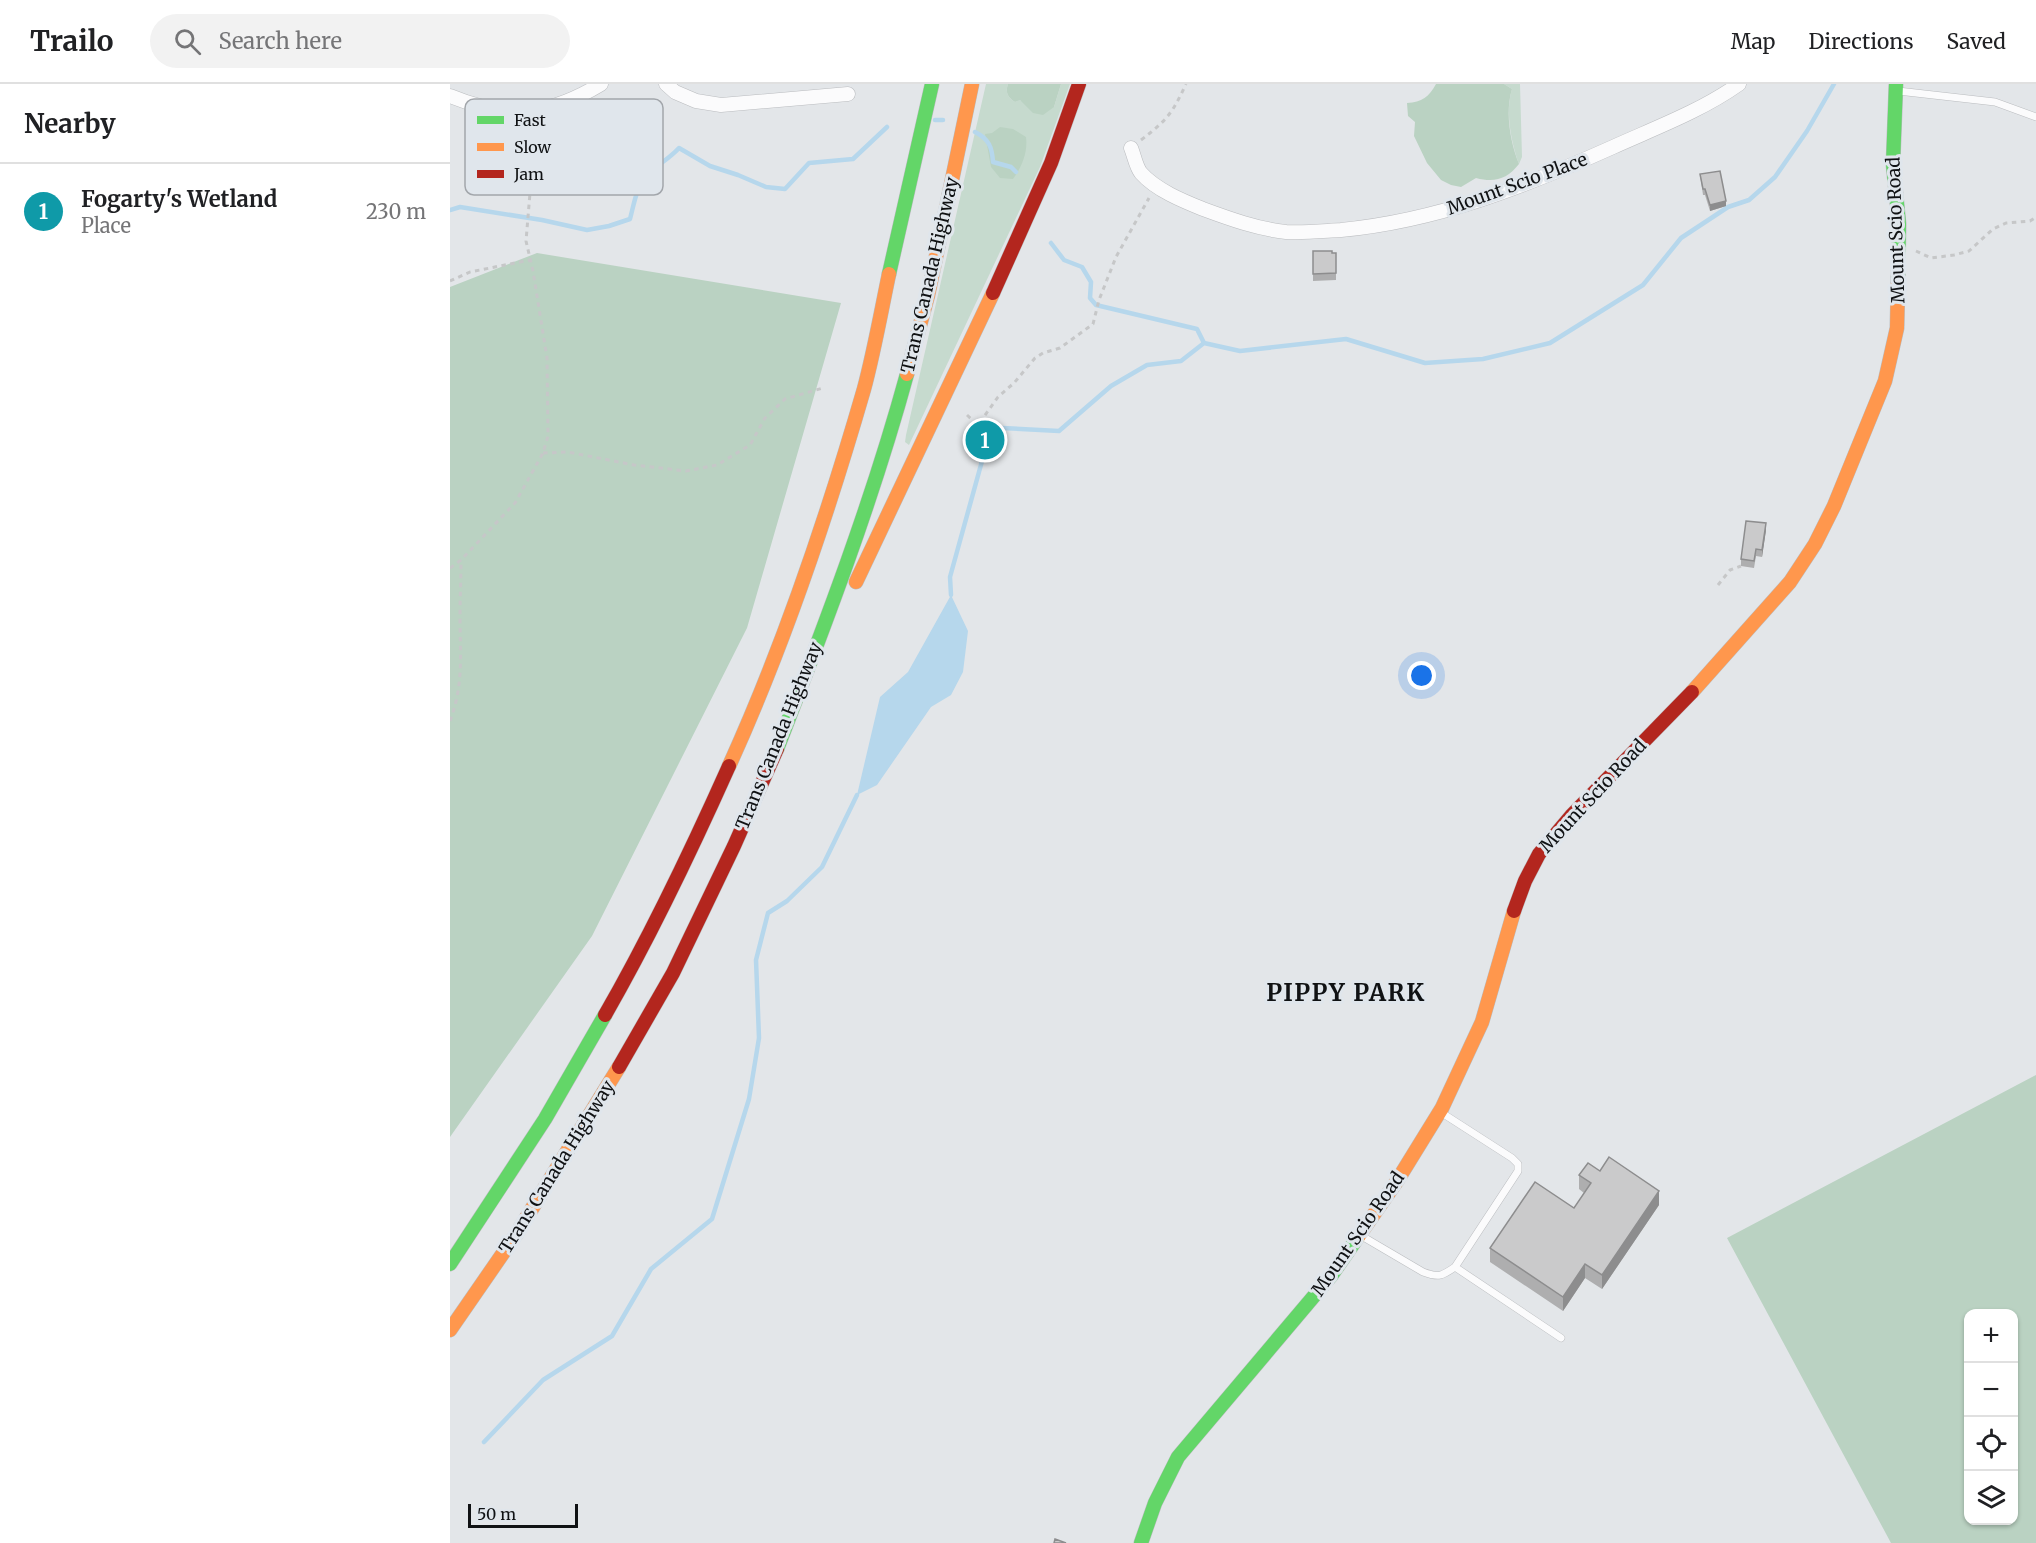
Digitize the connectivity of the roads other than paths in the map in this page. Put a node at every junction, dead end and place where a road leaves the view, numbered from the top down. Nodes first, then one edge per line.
1 (601, 84) edge
2 (666, 84) edge
3 (932, 84) edge
4 (972, 84) edge
5 (1079, 84) edge
6 (1738, 84) edge
7 (1896, 87) edge
8 (848, 94) dead end
9 (450, 96) edge
10 (577, 99) edge
11 (465, 100) edge
12 (2036, 117) edge
13 (1131, 148) road end
14 (775, 754) junction
15 (1440, 1112) junction
16 (1360, 1235) junction
17 (450, 1264) edge
18 (1455, 1267) junction
19 (450, 1330) edge
20 (1561, 1338) dead end
21 (1141, 1543) edge

1 - 10 street
2 - 8 street
3 - 17 main road, Trans Canada Highway
4 - 14 main road, Trans Canada Highway
5 - 14 main road
6 - 13 street, Mount Scio Place
7 - 12 lane
7 - 15 main road, Mount Scio Road
9 - 11 street
14 - 19 main road, Trans Canada Highway
15 - 16 main road, Mount Scio Road
15 - 18 lane
16 - 18 lane
16 - 21 main road, Mount Scio Road
18 - 20 lane

